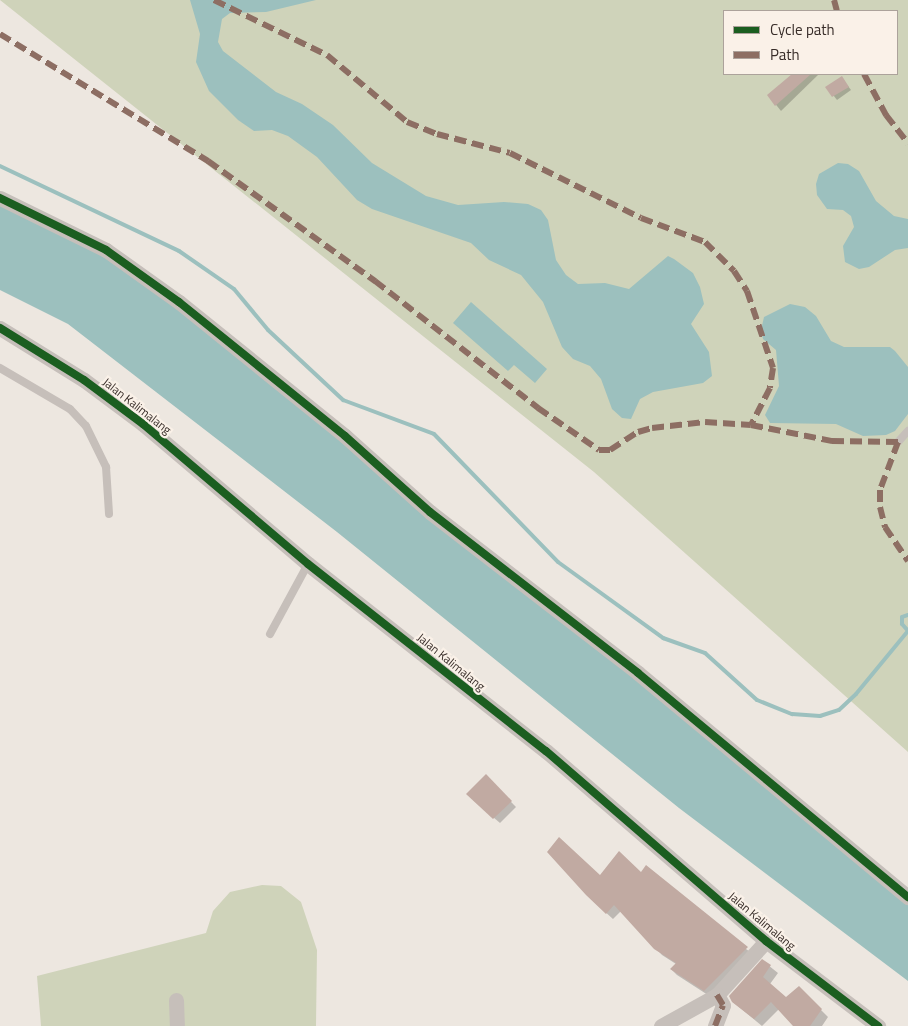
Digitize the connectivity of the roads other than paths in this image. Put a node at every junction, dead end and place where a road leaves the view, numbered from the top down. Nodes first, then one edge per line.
1 (0, 198) edge
2 (0, 328) edge
3 (0, 368) edge
4 (908, 431) edge
5 (898, 442) dead end
6 (109, 514) dead end
7 (308, 564) junction
8 (270, 634) dead end
9 (908, 898) edge
10 (766, 941) junction
11 (717, 995) junction
12 (176, 1000) dead end
13 (177, 1026) edge
14 (661, 1026) edge
15 (715, 1026) edge
16 (878, 1026) edge

1 - 9 street
2 - 7 street, Jalan Kalimalang
3 - 6 lane
4 - 5 lane
7 - 8 lane
7 - 10 street, Jalan Kalimalang
10 - 11 street
10 - 16 street, Jalan Kalimalang
11 - 14 street
11 - 15 street
12 - 13 street

